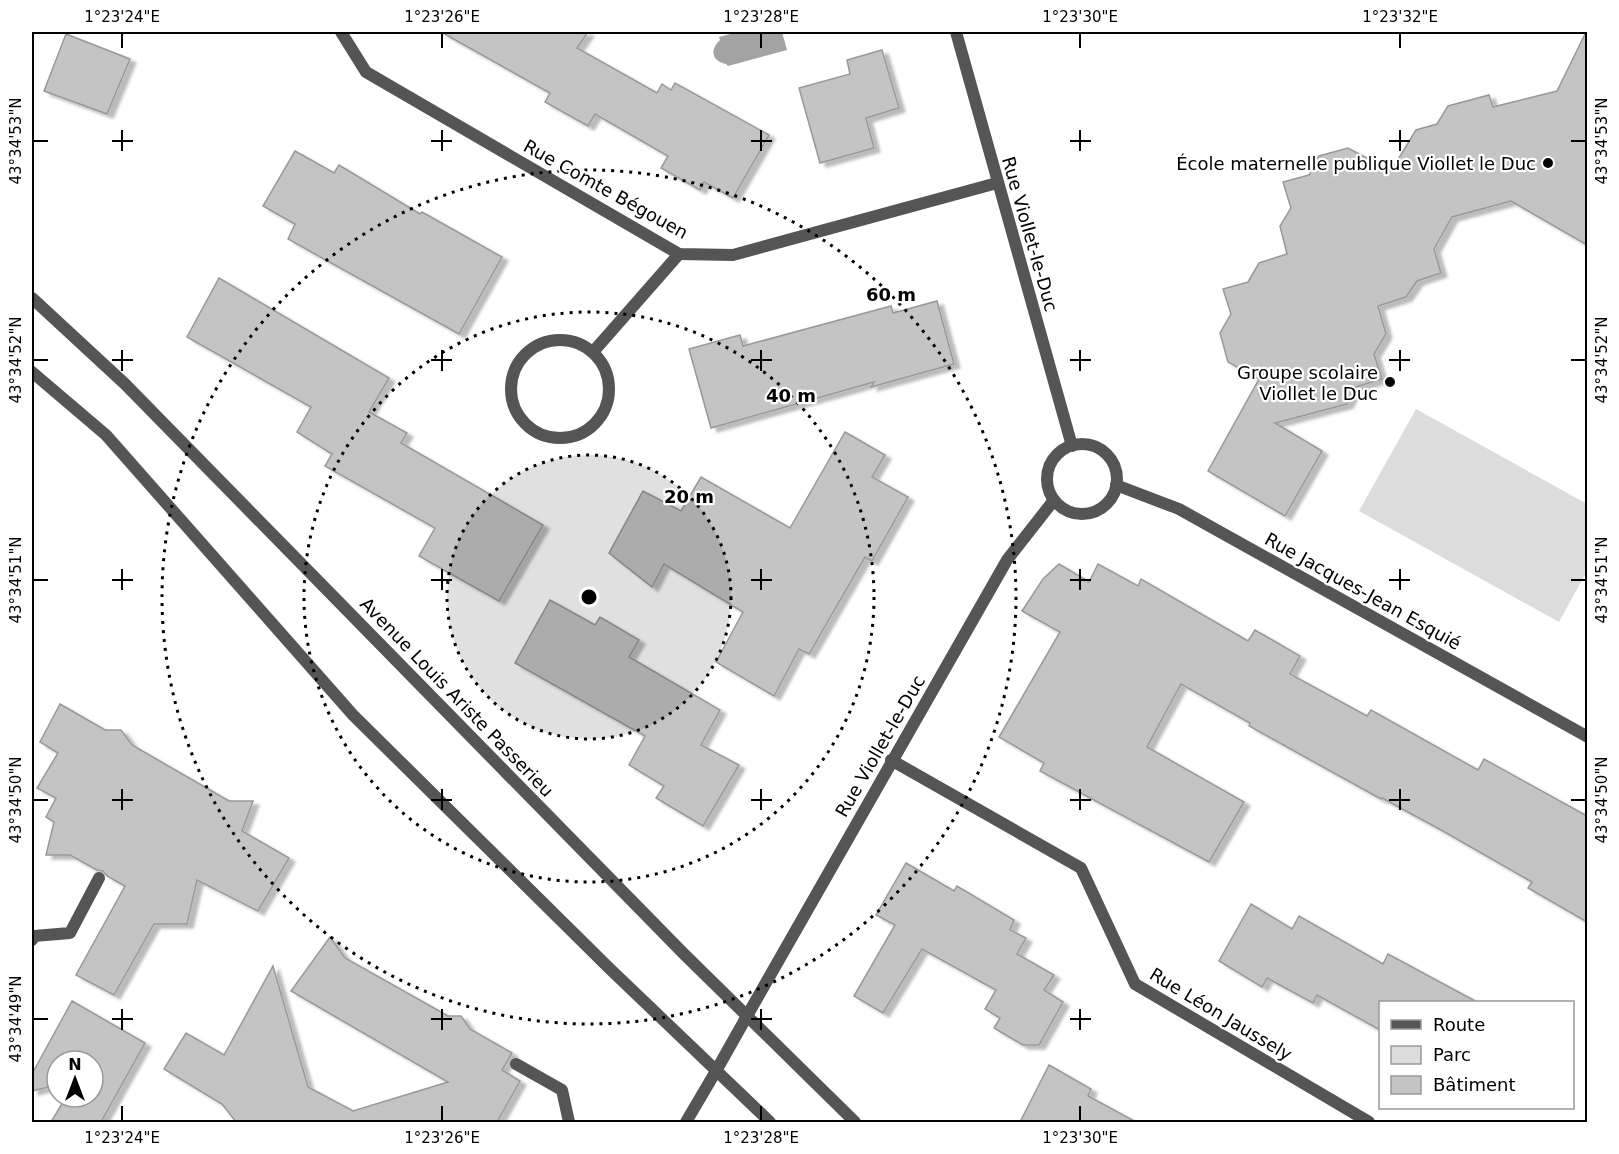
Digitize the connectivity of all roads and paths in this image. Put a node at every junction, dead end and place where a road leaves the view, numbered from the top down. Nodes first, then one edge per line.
1 (341, 32) edge
2 (956, 32) edge
3 (997, 183) junction
4 (679, 254) junction
5 (32, 298) edge
6 (592, 352) junction
7 (32, 372) edge
8 (1072, 446) junction
9 (1116, 484) junction
10 (1053, 500) junction
11 (1587, 737) edge
12 (891, 760) junction
13 (99, 878) dead end
14 (32, 940) edge
15 (747, 1016) junction
16 (516, 1064) dead end
17 (716, 1071) junction
18 (569, 1122) edge
19 (686, 1122) edge
20 (770, 1122) edge
21 (855, 1122) edge
22 (1369, 1122) edge

1 - 4 street, Rue Comte Bégouen
2 - 3 street, Rue Viollet-le-Duc
3 - 4 street, Rue Comte Bégouen
3 - 8 street, Rue Viollet-le-Duc
4 - 6 street
5 - 15 street, Avenue Louis Ariste Passerieu
6 - 6 street
7 - 17 street
8 - 9 street
8 - 10 street
9 - 10 street
9 - 11 street, Rue Jacques-Jean Esquié
10 - 12 street, Rue Viollet-le-Duc
12 - 15 street, Rue Viollet-le-Duc
12 - 22 street, Rue Léon Jaussely
13 - 14 street
15 - 17 street, Rue Viollet-le-Duc
15 - 21 street, Avenue Louis Ariste Passerieu
16 - 18 street
17 - 19 street, Rue Viollet-le-Duc
17 - 20 street

